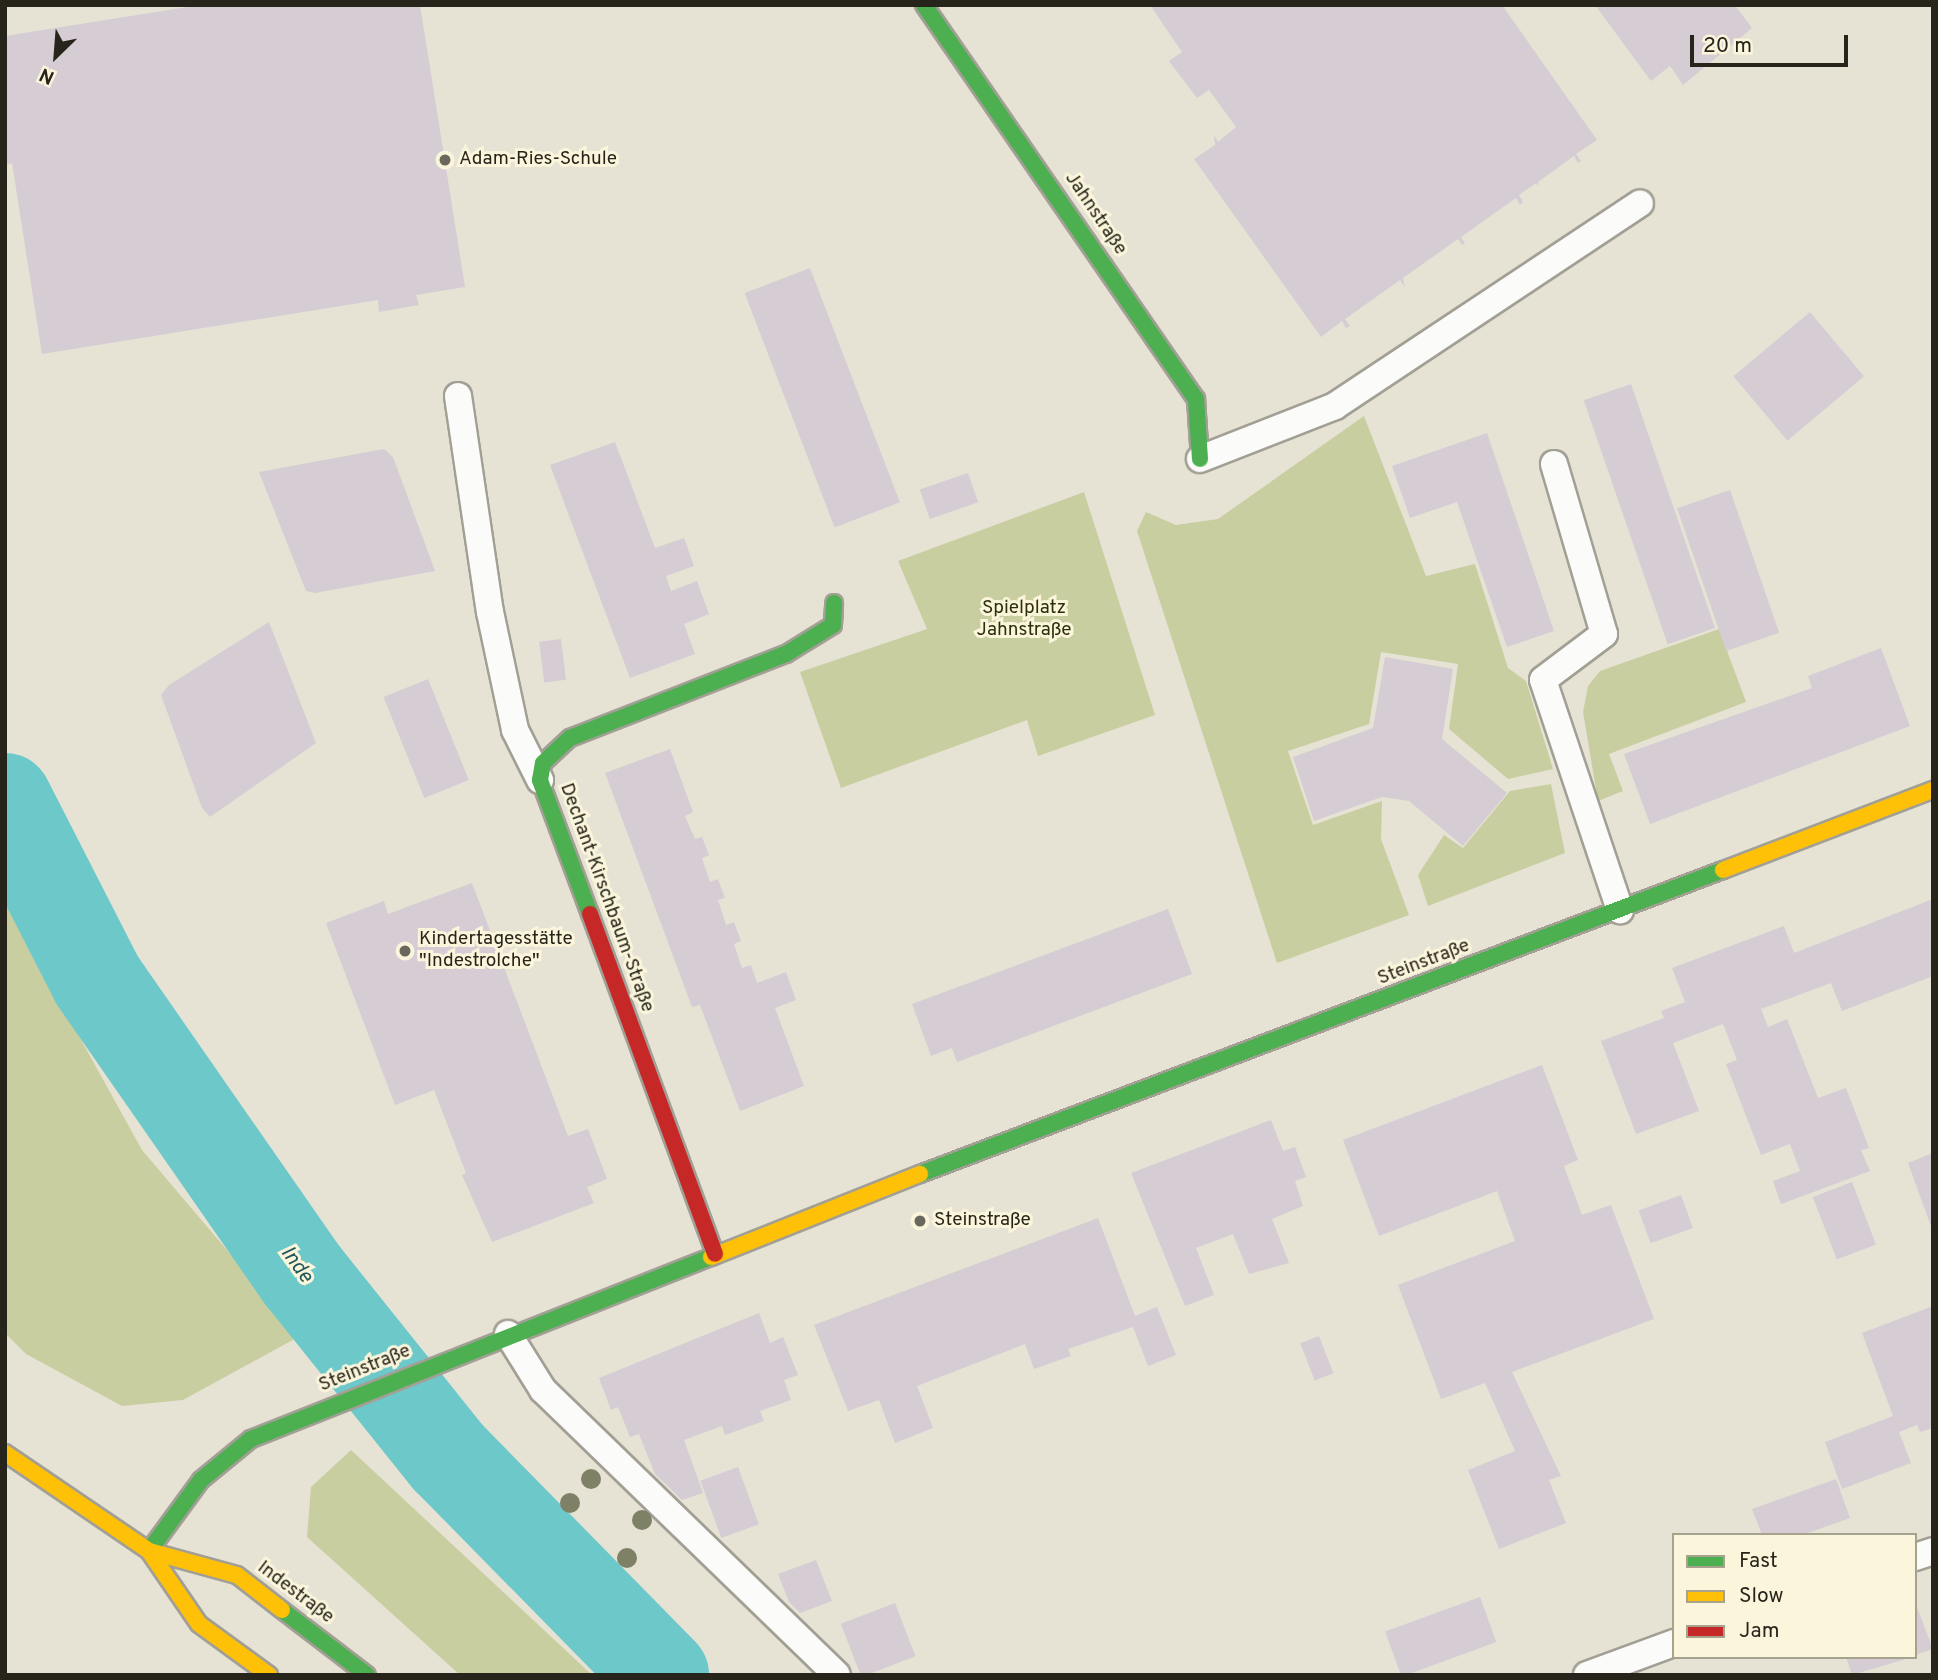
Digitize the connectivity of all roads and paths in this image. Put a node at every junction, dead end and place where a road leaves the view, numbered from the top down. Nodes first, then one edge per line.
1 (924, 5) edge
2 (1640, 203) dead end
3 (458, 396) dead end
4 (1200, 458) joint
5 (1554, 464) dead end
6 (834, 603) dead end
7 (540, 780) junction
8 (1933, 790) edge
9 (1620, 910) junction
10 (715, 1254) junction
11 (500, 1337) junction
12 (5, 1453) edge
13 (149, 1551) junction
14 (1672, 1644) edge
15 (269, 1675) edge
16 (367, 1675) edge
17 (837, 1675) edge
18 (1587, 1675) edge

1 - 4 street, Jahnstraße
2 - 4 lane
3 - 7 lane
5 - 9 lane
6 - 7 street, Dechant-Kirschbaum-Straße
7 - 10 street, Dechant-Kirschbaum-Straße
8 - 9 street, Steinstraße
9 - 10 street, Steinstraße
10 - 11 street, Steinstraße
11 - 13 street, Steinstraße
11 - 17 lane
12 - 13 street, Indestraße
13 - 15 street, Indestraße
13 - 16 street, Indestraße
14 - 18 lane

